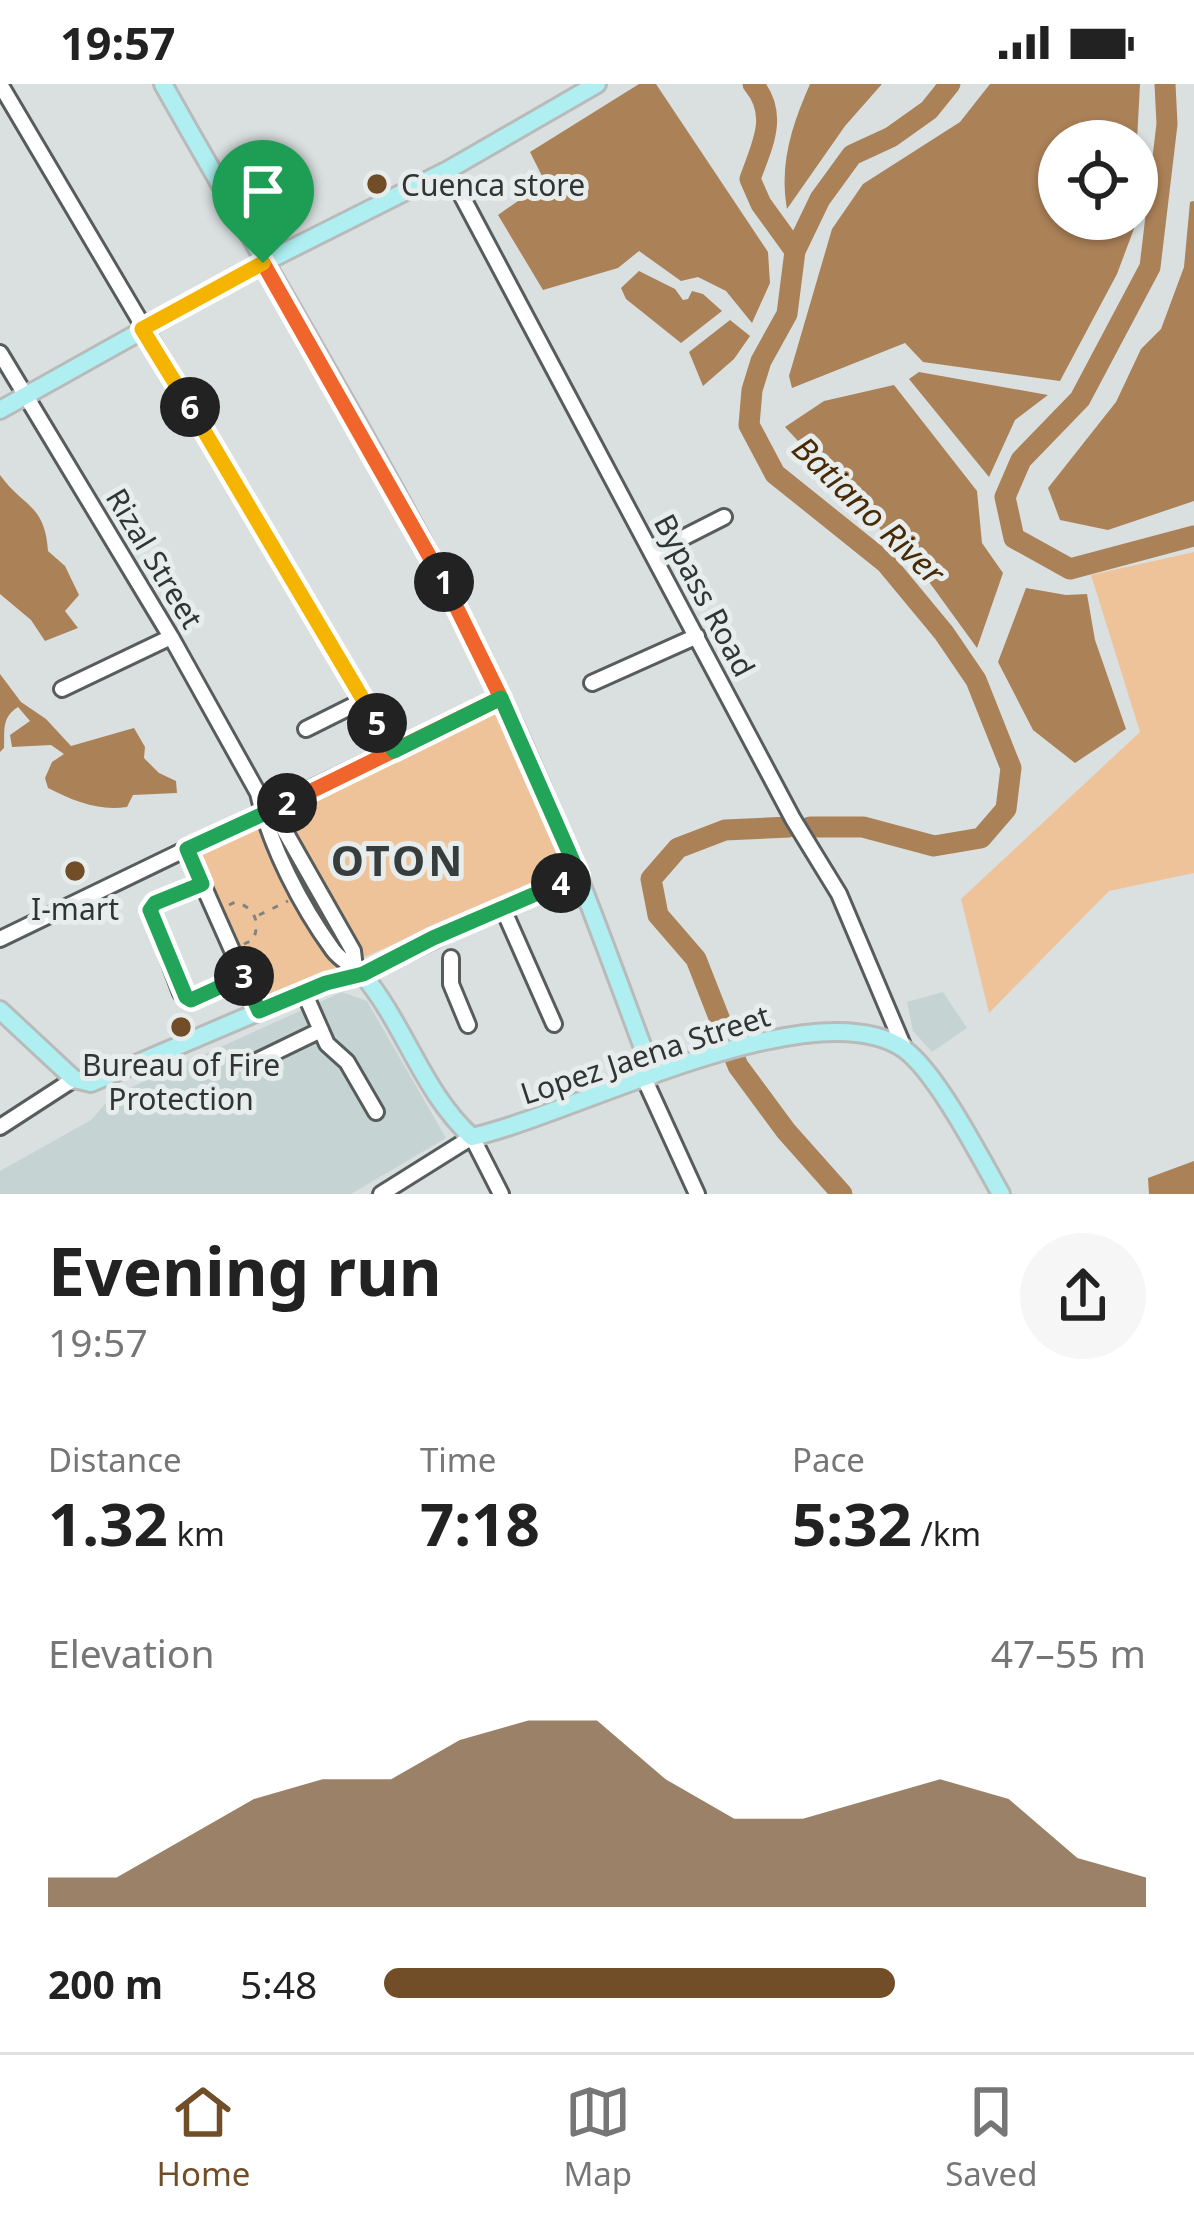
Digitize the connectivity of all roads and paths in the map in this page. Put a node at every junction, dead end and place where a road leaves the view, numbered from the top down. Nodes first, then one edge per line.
1 (0, 84) edge
2 (163, 84) edge
3 (596, 84) edge
4 (448, 170) junction
5 (263, 263) junction
6 (142, 329) junction
7 (0, 353) edge
8 (26, 395) junction
9 (0, 410) edge
10 (724, 517) dead end
11 (653, 554) junction
12 (697, 636) junction
13 (171, 637) junction
14 (592, 683) dead end
15 (62, 689) dead end
16 (501, 698) junction
17 (364, 700) junction
18 (306, 729) dead end
19 (394, 751) junction
20 (269, 811) junction
21 (187, 849) junction
22 (579, 875) junction
23 (202, 884) junction
24 (300, 895) junction
25 (217, 915) junction
26 (256, 916) junction
27 (508, 920) dead end
28 (0, 940) edge
29 (230, 946) junction
30 (451, 958) dead end
31 (359, 971) junction
32 (244, 976) junction
33 (304, 992) junction
34 (0, 1010) edge
35 (259, 1011) junction
36 (554, 1024) dead end
37 (468, 1025) dead end
38 (321, 1030) junction
39 (905, 1050) junction
40 (256, 1061) dead end
41 (649, 1077) junction
42 (74, 1079) junction
43 (376, 1112) dead end
44 (0, 1126) edge
45 (472, 1137) junction
46 (381, 1194) edge
47 (501, 1194) edge
48 (697, 1194) edge
49 (1001, 1194) edge

1 - 6 street
2 - 5 main road
3 - 4 main road
4 - 5 main road
4 - 11 street, Bypass Road
5 - 6 main road
5 - 16 main road
6 - 8 main road
6 - 17 street
7 - 8 street, Rizal Street
8 - 9 main road
8 - 13 street, Rizal Street
10 - 11 street
11 - 12 street, Bypass Road
12 - 14 street
12 - 39 street, Bypass Road
13 - 15 street
13 - 20 street, Rizal Street
16 - 19 street
16 - 22 main road
17 - 18 street
17 - 19 street
19 - 20 street
20 - 21 street
20 - 24 street, Rizal Street
20 - 31 street, Rizal Street
21 - 23 street
21 - 28 street
22 - 31 street
22 - 41 main road
23 - 25 street
23 - 32 street
24 - 26 path
24 - 31 street, Rizal Street
25 - 26 path
25 - 29 street
26 - 29 path
27 - 36 street
29 - 32 street
30 - 37 street
31 - 33 main road
31 - 45 main road, Rizal Street
32 - 35 street
33 - 35 main road
33 - 38 street
34 - 42 main road
35 - 42 main road
38 - 40 street
38 - 43 street
39 - 41 main road, Lopez Jaena Street
39 - 49 main road
41 - 45 main road, Lopez Jaena Street
41 - 48 street
42 - 44 street
45 - 46 street
45 - 47 street

